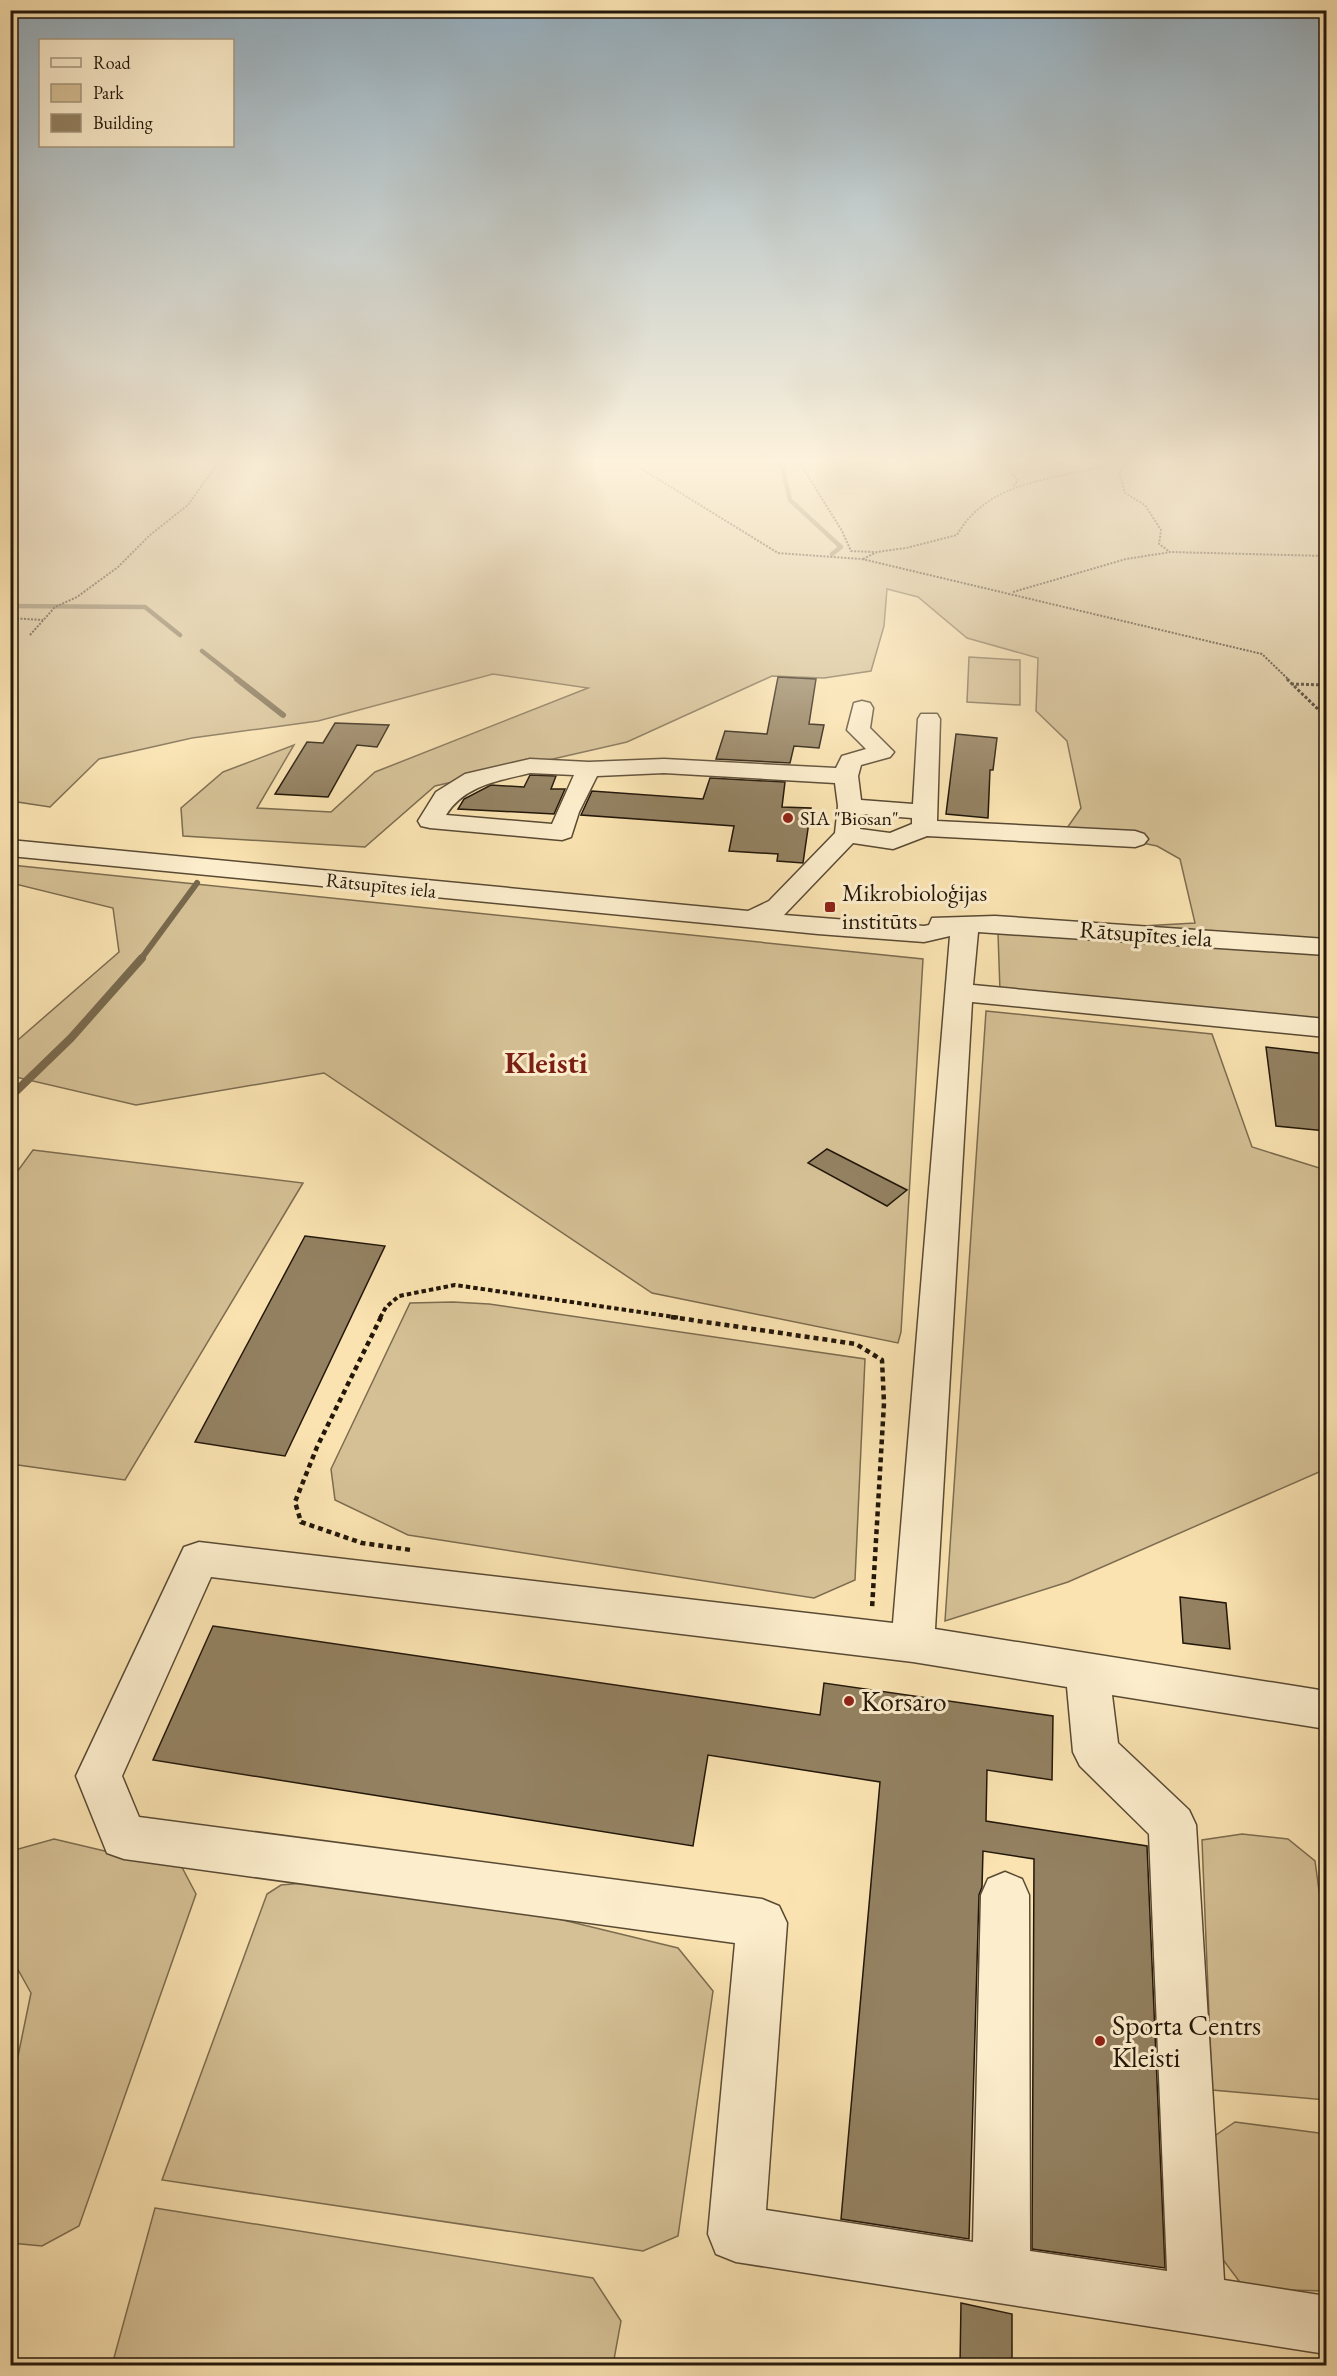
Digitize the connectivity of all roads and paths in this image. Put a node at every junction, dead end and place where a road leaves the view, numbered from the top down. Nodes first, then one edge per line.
1 (108, 574) edge
2 (928, 574) edge
3 (1076, 574) edge
4 (1012, 593) junction
5 (10, 618) edge
6 (44, 621) junction
7 (30, 635) dead end
8 (1290, 684) junction
9 (1326, 685) edge
10 (862, 708) dead end
11 (1326, 717) edge
12 (929, 718) dead end
13 (882, 752) junction
14 (929, 752) junction
15 (589, 769) junction
16 (846, 776) junction
17 (850, 806) junction
18 (924, 820) junction
19 (847, 835) junction
20 (1135, 840) dead end
21 (10, 848) edge
22 (751, 920) junction
23 (965, 926) junction
24 (1326, 947) edge
25 (958, 992) junction
26 (1326, 1028) edge
27 (421, 1552) dead end
28 (892, 1642) junction
29 (1087, 1672) junction
30 (1326, 1710) edge
31 (1005, 1895) dead end
32 (1001, 2275) junction
33 (1197, 2305) junction
34 (1326, 2325) edge

1 - 6 path
2 - 4 path
3 - 4 path
4 - 8 path
5 - 6 path
6 - 7 path
8 - 9 path
8 - 11 path
10 - 13 street
12 - 14 street
13 - 14 street
13 - 16 street
14 - 18 street
15 - 15 street
15 - 16 street
16 - 17 street
17 - 18 street
17 - 19 street
18 - 19 street
18 - 20 street
19 - 22 street
21 - 22 street, Rātsupītes iela
22 - 23 street, Rātsupītes iela
23 - 24 street, Rātsupītes iela
23 - 25 street
25 - 26 street
25 - 28 street
27 - 28 path
28 - 29 street
28 - 32 street
29 - 30 street
29 - 33 street
31 - 32 street
32 - 33 street
33 - 34 street

